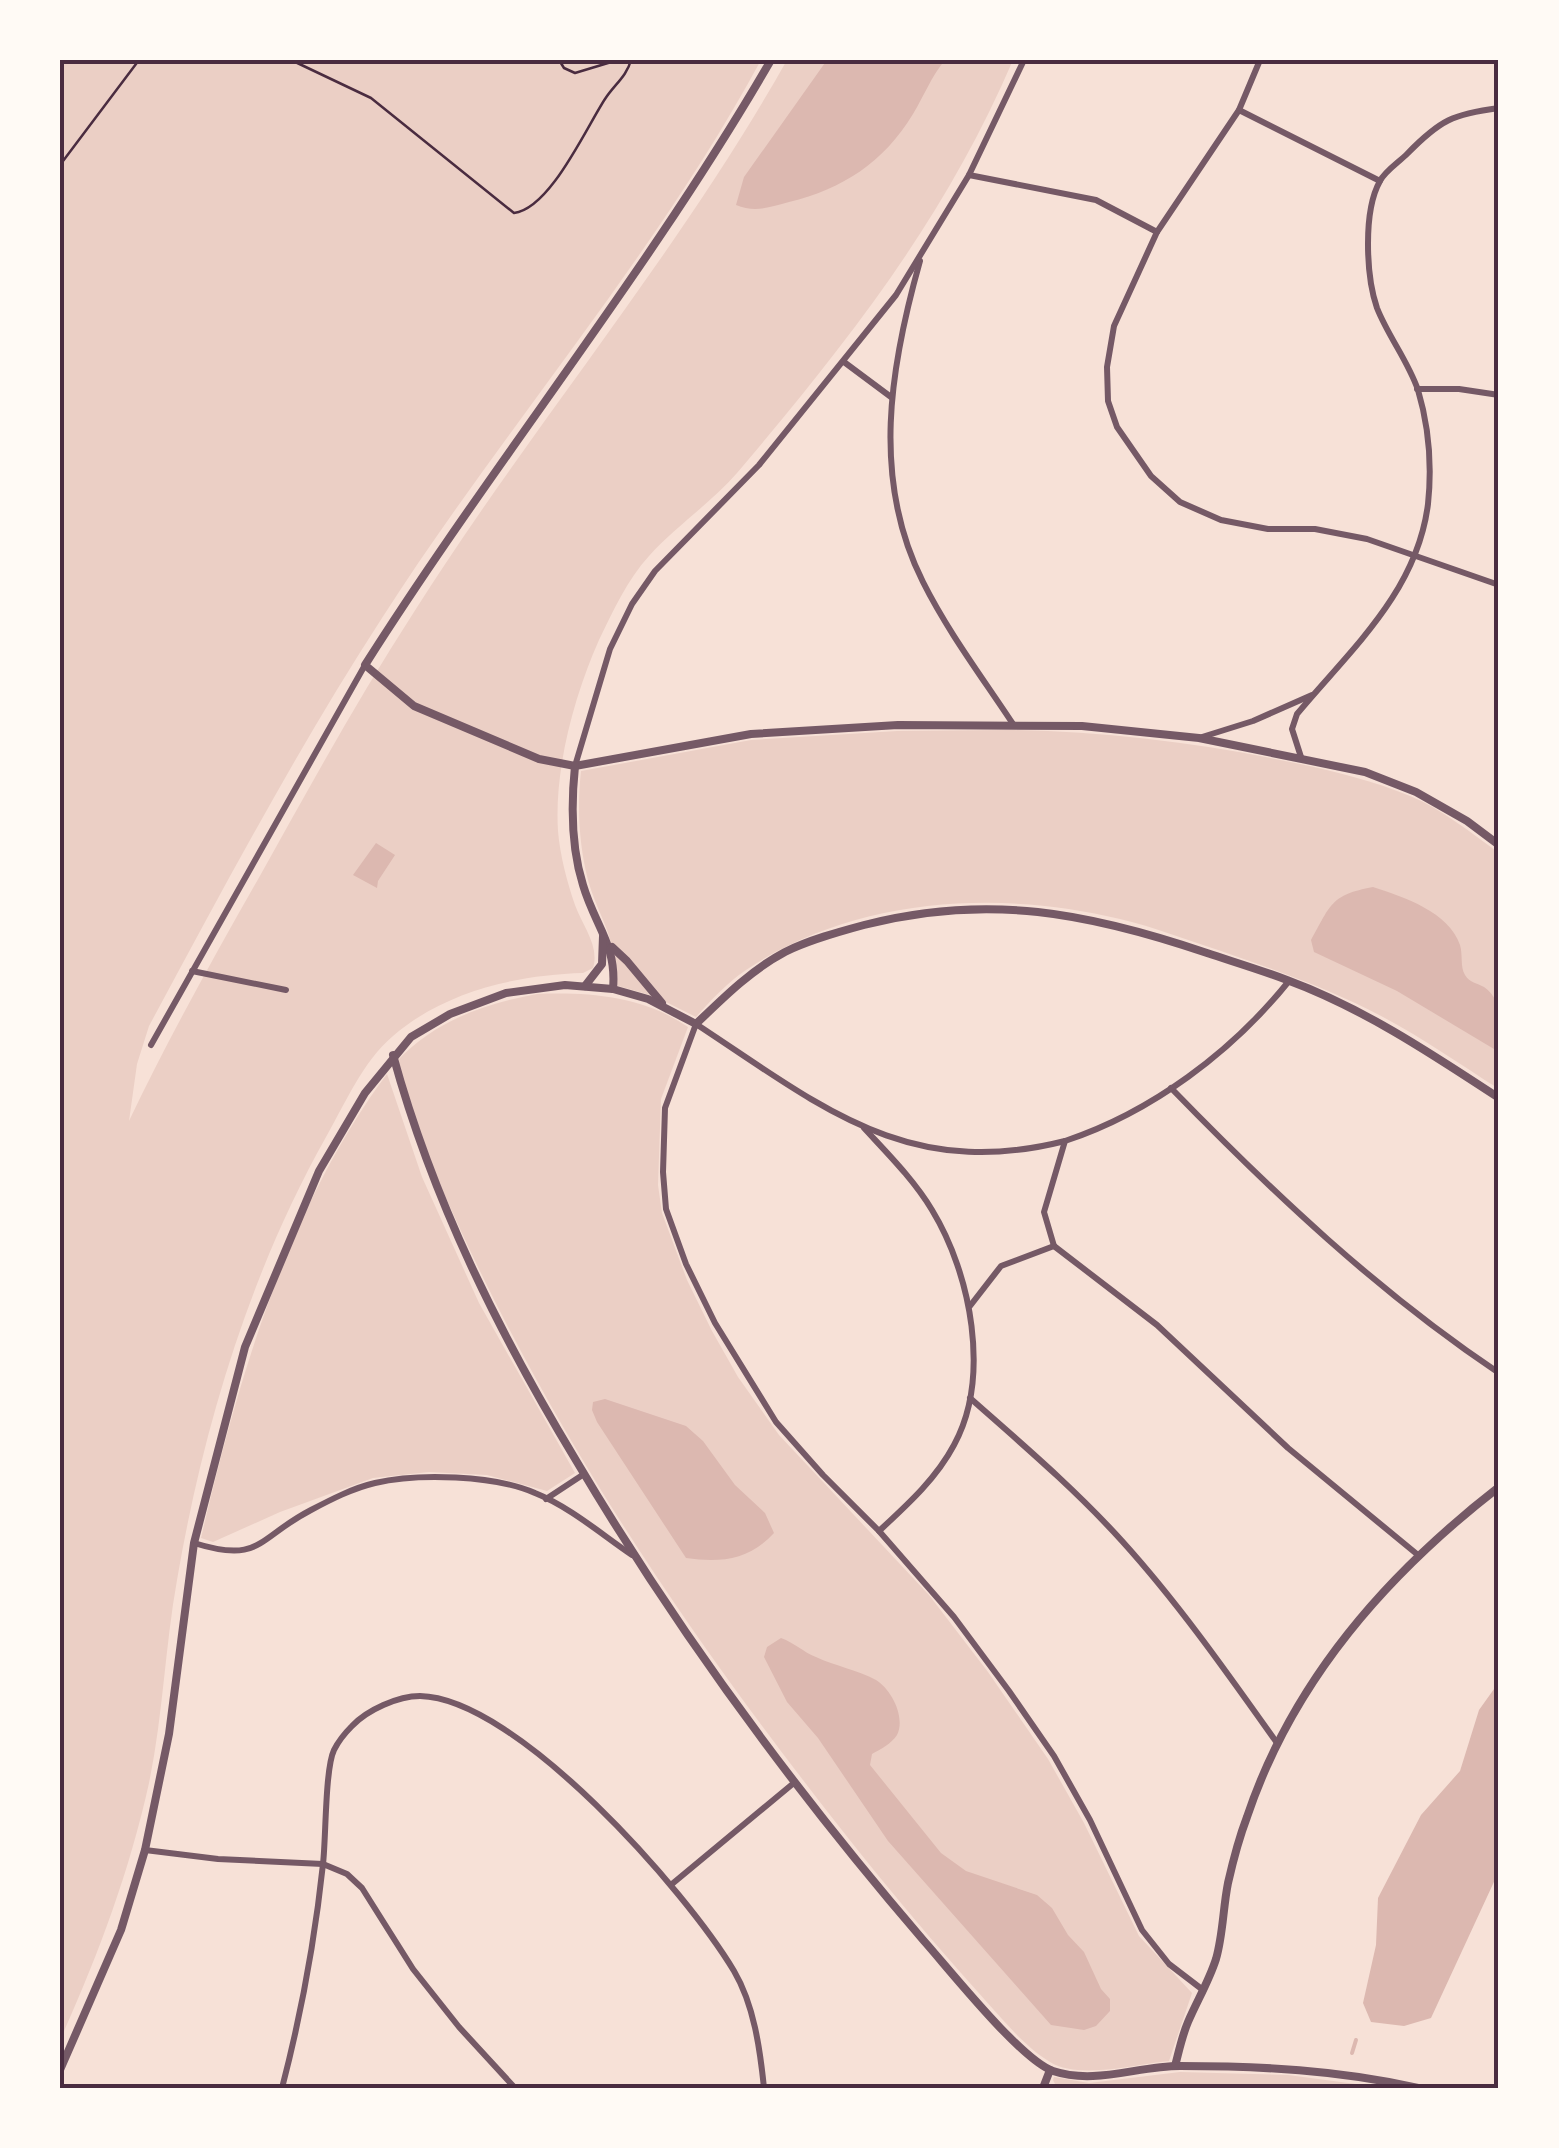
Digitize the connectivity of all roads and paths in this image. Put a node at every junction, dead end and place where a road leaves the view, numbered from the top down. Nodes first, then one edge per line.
1 (139, 60) edge
2 (291, 60) edge
3 (559, 60) edge
4 (618, 60) edge
5 (631, 60) edge
6 (771, 60) edge
7 (1024, 60) edge
8 (1260, 60) edge
9 (1499, 108) edge
10 (1239, 110) junction
11 (60, 165) edge
12 (969, 174) junction
13 (1380, 181) junction
14 (1158, 232) junction
15 (922, 255) junction
16 (844, 362) junction
17 (1417, 389) junction
18 (1499, 395) edge
19 (891, 397) junction
20 (1416, 557) junction
21 (1499, 585) edge
22 (365, 666) junction
23 (1313, 695) junction
24 (1013, 724) junction
25 (1199, 738) junction
26 (1301, 758) junction
27 (575, 766) junction
28 (1499, 846) edge
29 (603, 935) junction
30 (609, 945) junction
31 (192, 971) junction
32 (1289, 980) junction
33 (585, 986) junction
34 (286, 990) dead end
35 (613, 990) junction
36 (665, 1007) junction
37 (696, 1024) junction
38 (151, 1045) dead end
39 (393, 1055) junction
40 (1171, 1088) junction
41 (1499, 1098) edge
42 (863, 1127) junction
43 (1065, 1142) junction
44 (1054, 1246) junction
45 (969, 1308) junction
46 (1499, 1373) edge
47 (969, 1397) junction
48 (584, 1474) junction
49 (1499, 1487) edge
50 (546, 1499) junction
51 (879, 1531) junction
52 (194, 1542) junction
53 (1418, 1555) junction
54 (632, 1556) junction
55 (1277, 1743) junction
56 (794, 1782) junction
57 (145, 1850) junction
58 (323, 1864) junction
59 (672, 1884) junction
60 (1203, 1990) junction
61 (1175, 2066) junction
62 (60, 2070) edge
63 (1050, 2070) junction
64 (282, 2088) edge
65 (515, 2088) edge
66 (764, 2088) edge
67 (1043, 2088) edge
68 (1418, 2088) edge

1 - 11 path
2 - 5 path
3 - 4 path
6 - 22 street
7 - 12 street
8 - 10 street
9 - 13 street
10 - 13 street
10 - 14 street
12 - 14 street
12 - 15 street
13 - 17 street
14 - 20 street
15 - 16 street
15 - 19 street
16 - 19 street
16 - 27 street
17 - 18 street
17 - 20 street
19 - 24 street
20 - 21 street
20 - 23 street
22 - 27 street
22 - 31 street
23 - 25 street
23 - 26 street
24 - 25 street
24 - 27 street
25 - 26 street
26 - 28 street
27 - 29 street
29 - 30 street
29 - 33 street
30 - 35 street
30 - 36 street
31 - 34 street
31 - 38 street
32 - 37 street
32 - 40 street
32 - 41 street
33 - 35 street
33 - 39 street
35 - 36 street
36 - 37 street
37 - 42 street
37 - 51 street
39 - 48 street
39 - 52 street
40 - 43 street
40 - 46 street
42 - 43 street
42 - 45 street
43 - 44 street
44 - 45 street
44 - 53 street
45 - 47 street
47 - 51 street
47 - 55 street
48 - 50 street
48 - 54 street
49 - 53 street
50 - 52 street
50 - 54 street
51 - 60 street
52 - 57 street
53 - 55 street
54 - 56 street
55 - 60 street
56 - 59 street
56 - 63 street
57 - 58 street
57 - 62 street
58 - 59 street
58 - 64 street
58 - 65 street
59 - 66 street
60 - 61 street
61 - 63 street
61 - 68 street
63 - 67 street

